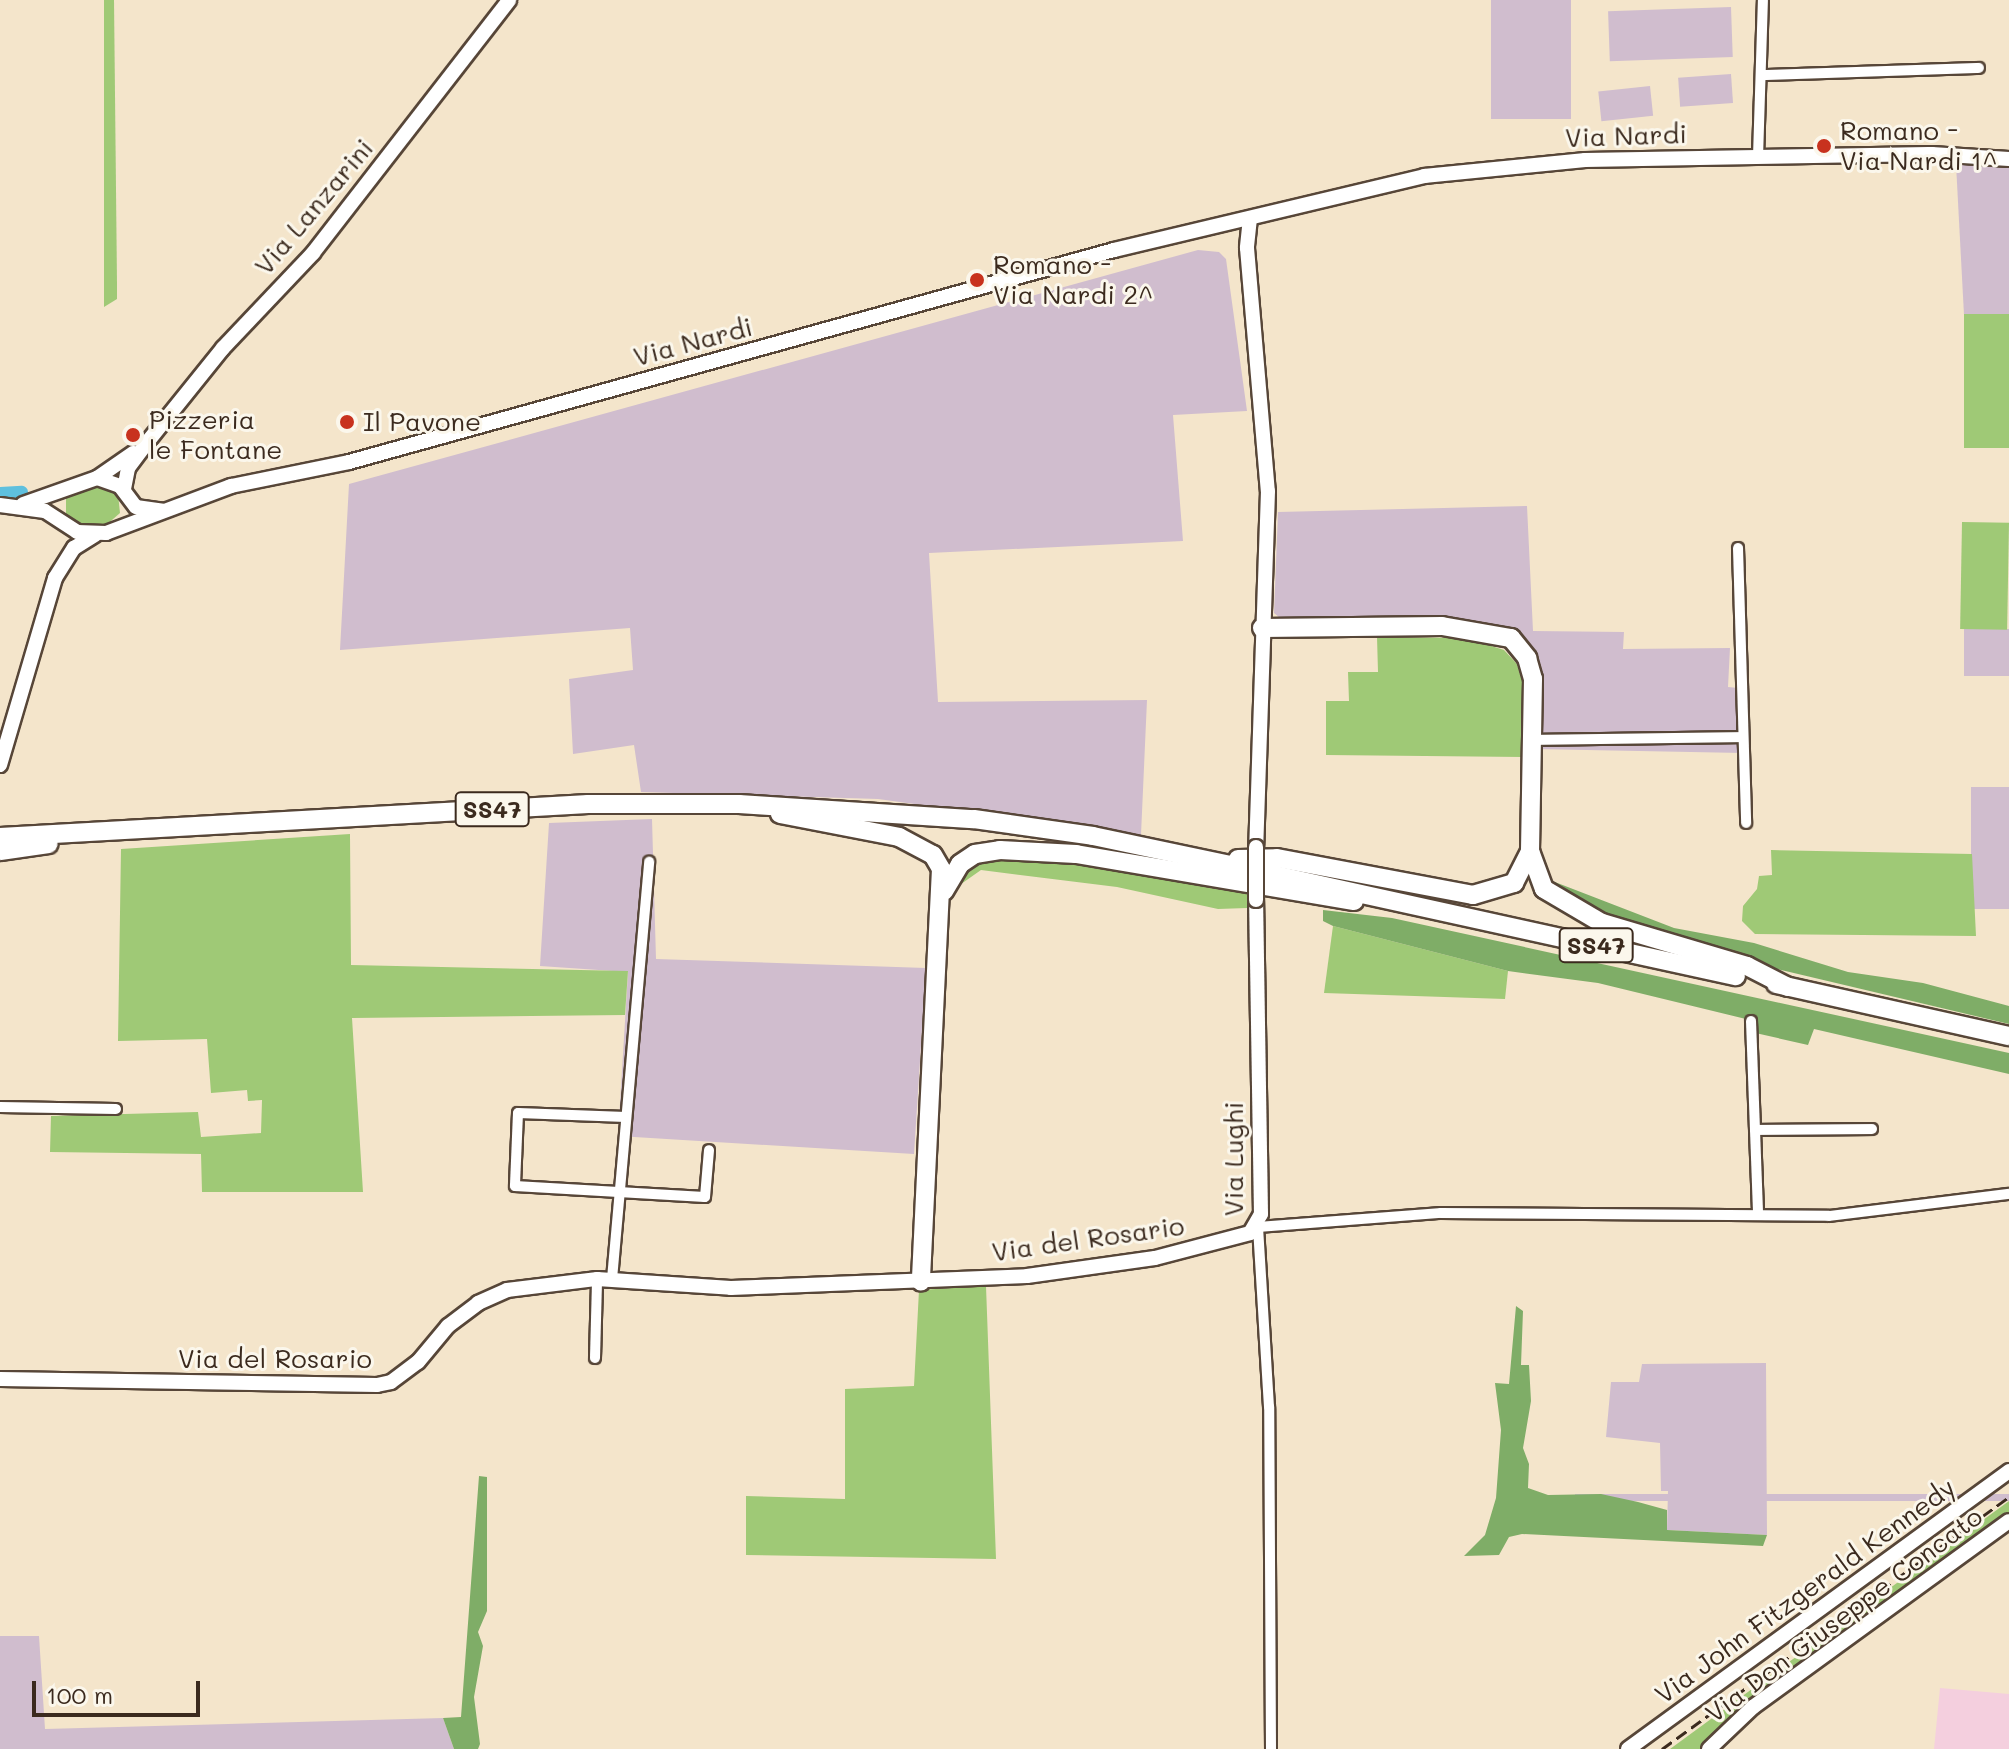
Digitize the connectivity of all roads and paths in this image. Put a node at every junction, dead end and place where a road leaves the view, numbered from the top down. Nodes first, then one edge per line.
1 (509, 0) edge
2 (1763, 0) edge
3 (1979, 68) dead end
4 (1764, 75) junction
5 (1758, 157) junction
6 (2009, 159) edge
7 (1250, 218) junction
8 (1233, 221) junction
9 (1247, 248) junction
10 (149, 440) junction
11 (97, 478) junction
12 (63, 490) junction
13 (125, 493) junction
14 (0, 505) edge
15 (19, 505) junction
16 (167, 510) junction
17 (61, 521) junction
18 (118, 527) junction
19 (96, 535) junction
20 (1738, 548) dead end
21 (61, 567) junction
22 (1262, 628) junction
23 (1743, 737) junction
24 (1532, 740) junction
25 (0, 765) edge
26 (739, 804) junction
27 (1746, 823) dead end
28 (118, 833) junction
29 (0, 837) edge
30 (0, 851) edge
31 (1530, 851) junction
32 (1208, 859) junction
33 (649, 862) dead end
34 (944, 891) junction
35 (1405, 903) junction
36 (1788, 987) junction
37 (1751, 1021) dead end
38 (2009, 1036) edge
39 (0, 1107) edge
40 (116, 1109) dead end
41 (626, 1117) junction
42 (1872, 1129) dead end
43 (1755, 1130) junction
44 (709, 1150) dead end
45 (620, 1192) junction
46 (2009, 1194) edge
47 (1758, 1214) junction
48 (1258, 1227) junction
49 (605, 1279) junction
50 (921, 1282) junction
51 (595, 1358) dead end
52 (0, 1379) edge
53 (2009, 1471) edge
54 (2009, 1521) edge
55 (1271, 1749) edge
56 (1628, 1749) edge
57 (1709, 1749) edge

1 - 10 street, Via Lanzarini
2 - 4 street
3 - 4 street
4 - 5 street
5 - 6 street, Via Nardi
5 - 7 street, Via Nardi
7 - 8 street, Via Nardi
7 - 9 street
8 - 9 street
8 - 16 street, Via Nardi
9 - 22 street, Via Lughi
10 - 11 street, Via Lanzarini
10 - 13 street, Via Lanzarini
11 - 12 street
11 - 13 street
12 - 15 street
12 - 17 street
13 - 16 street
13 - 18 street
14 - 15 street
15 - 17 street
16 - 18 street, Via Nardi
17 - 19 street
17 - 21 street
18 - 19 street, Via Nardi
19 - 21 street, Via Nardi
20 - 23 street
21 - 25 street
22 - 24 highway
22 - 48 street, Via Lughi, bridge
23 - 24 street
23 - 27 street
24 - 31 highway
26 - 28 highway, SS47
26 - 32 highway, SS47
26 - 34 highway
28 - 29 highway, SS47
28 - 30 highway, SS47
31 - 32 highway
31 - 36 highway
32 - 35 highway, SS47
33 - 41 street
34 - 35 highway
34 - 50 highway
35 - 36 highway, SS47
36 - 38 highway, SS47
37 - 43 street
39 - 40 street
41 - 45 street
41 - 45 street
42 - 43 street
43 - 47 street
44 - 45 street
45 - 49 street
46 - 47 street, Via del Rosario
47 - 48 street, Via del Rosario
48 - 50 street, Via del Rosario
48 - 55 street, Via Lughi
49 - 50 street, Via del Rosario
49 - 51 street
49 - 52 street, Via del Rosario
53 - 56 street, Via John Fitzgerald Kennedy
54 - 57 street, Via Don Giuseppe Concato

